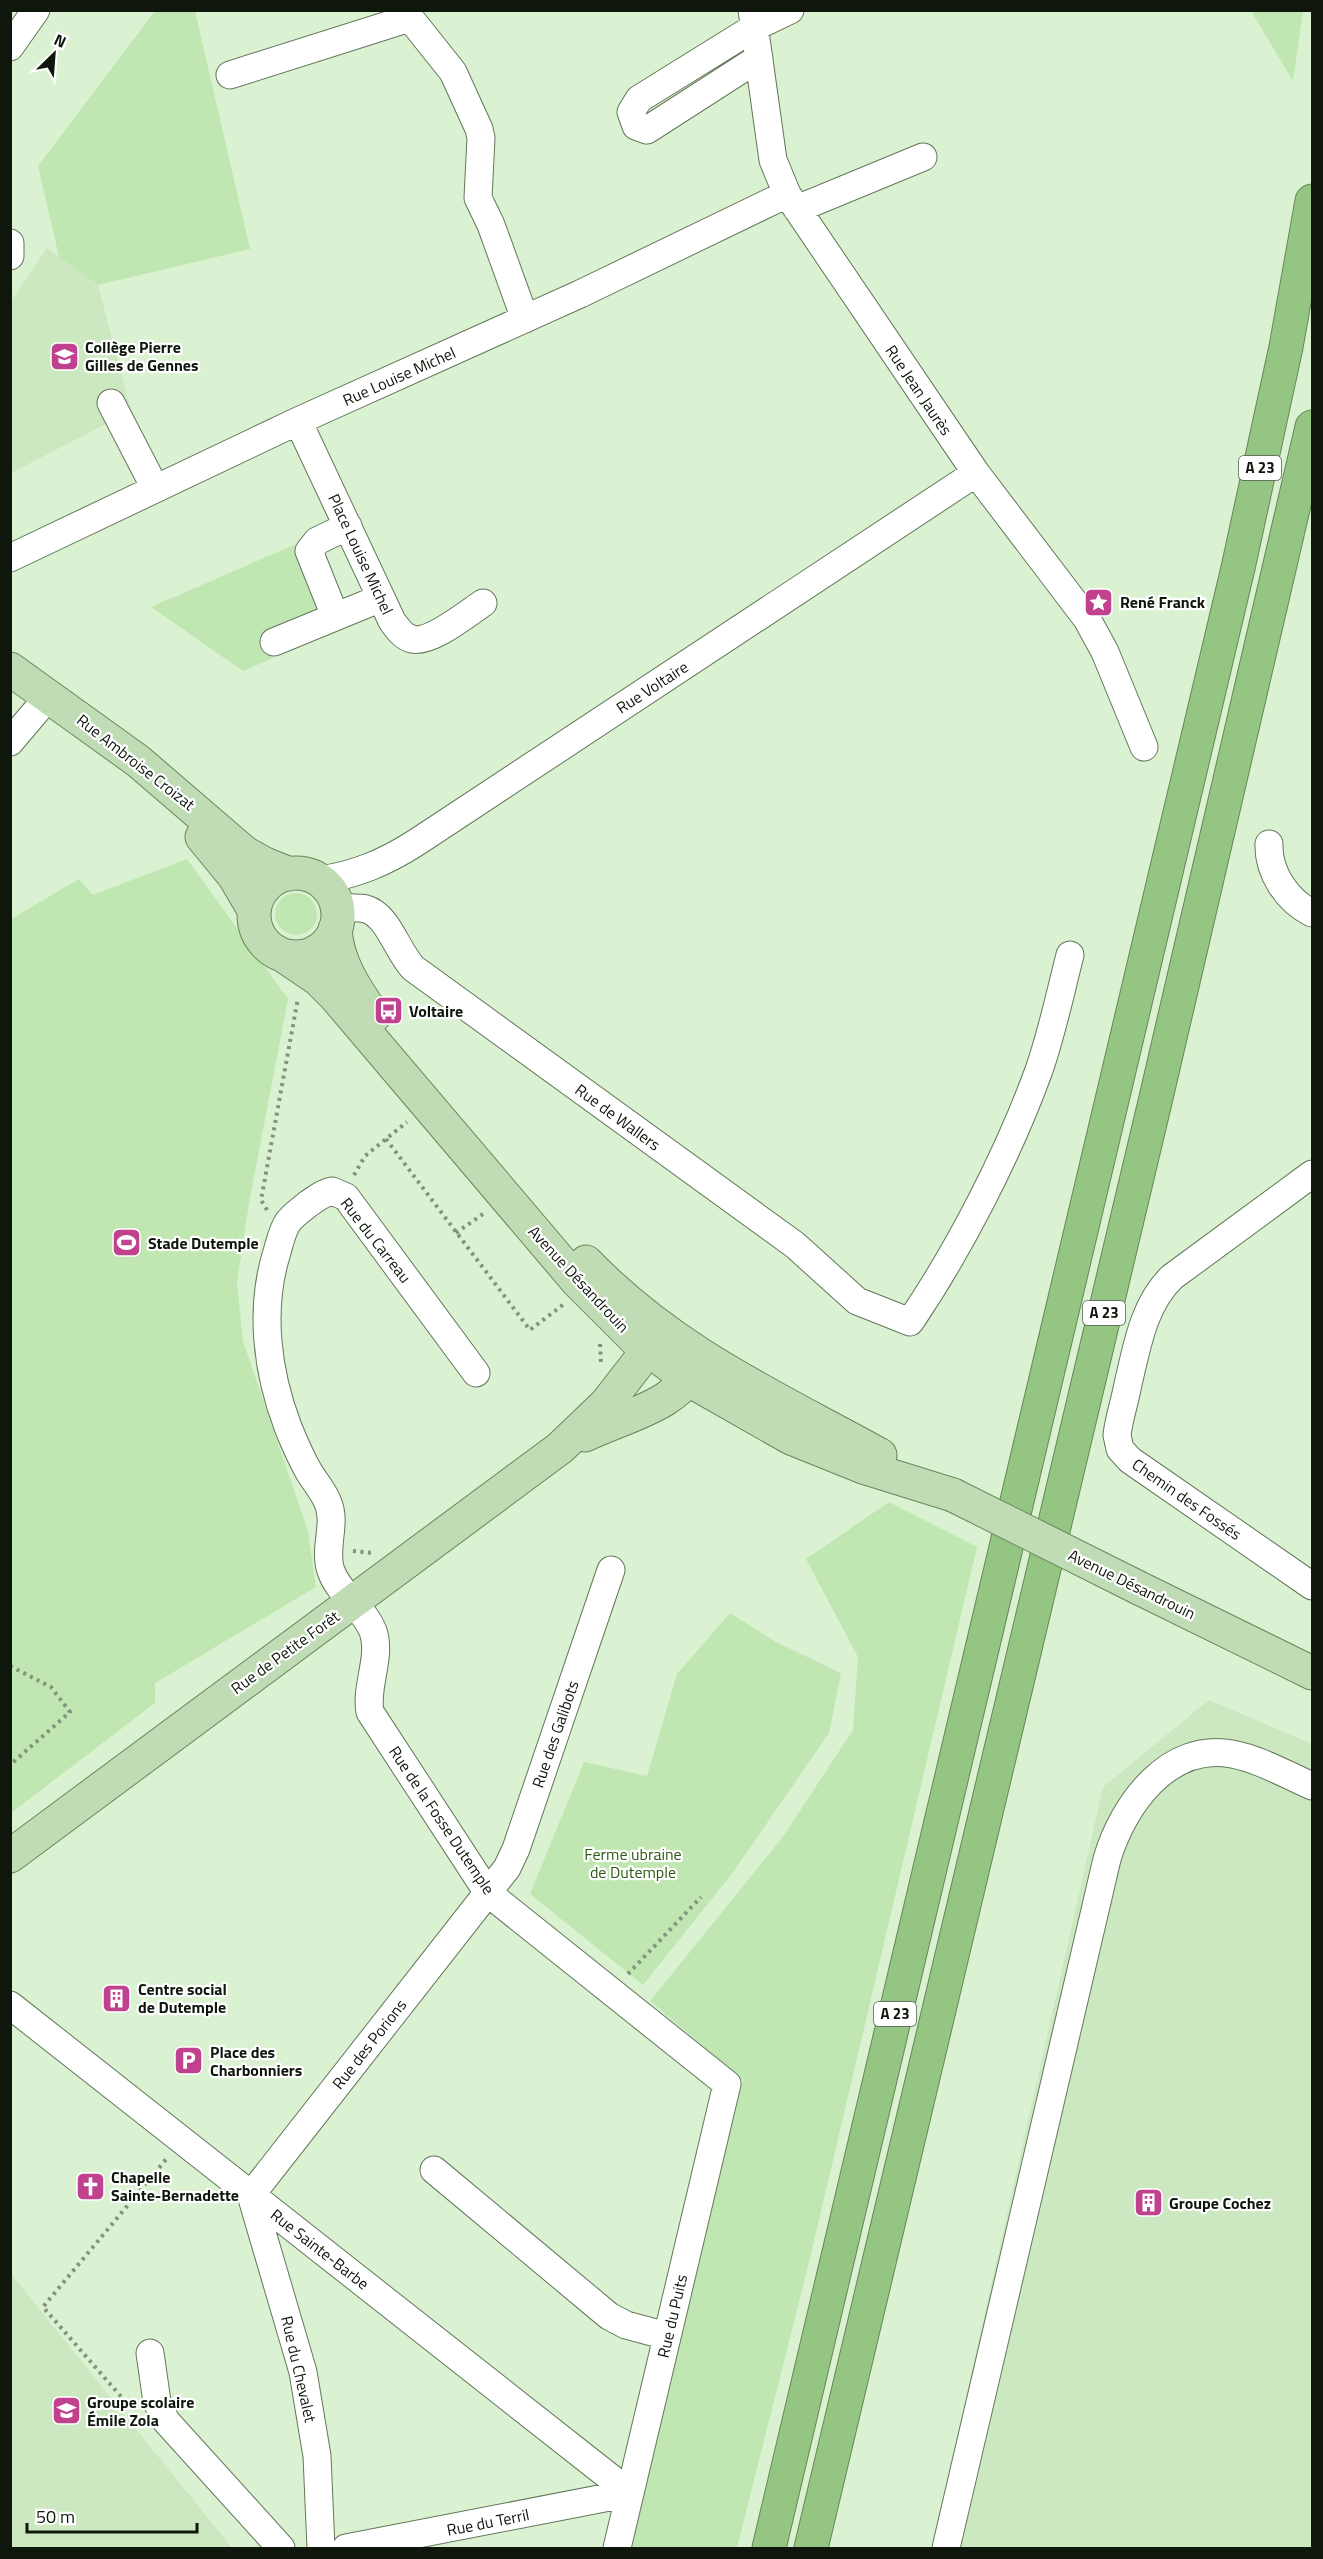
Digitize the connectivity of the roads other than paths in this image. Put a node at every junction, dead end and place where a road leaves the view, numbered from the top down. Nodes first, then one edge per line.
1 (36, 10) edge
2 (790, 10) edge
3 (754, 19) edge
4 (10, 47) edge
5 (759, 58) junction
6 (230, 75) dead end
7 (923, 157) dead end
8 (792, 201) junction
9 (1312, 201) edge
10 (10, 243) edge
11 (10, 256) edge
12 (525, 319) junction
13 (111, 403) dead end
14 (298, 421) junction
15 (1312, 427) edge
16 (976, 473) junction
17 (155, 488) junction
18 (1312, 517) edge
19 (348, 526) junction
20 (10, 558) edge
21 (381, 598) junction
22 (483, 603) dead end
23 (335, 616) junction
24 (1263, 640) junction
25 (274, 642) dead end
26 (10, 669) edge
27 (10, 690) edge
28 (38, 709) junction
29 (10, 742) edge
30 (1144, 747) dead end
31 (1269, 844) dead end
32 (305, 877) junction
33 (254, 910) junction
34 (1312, 913) edge
35 (336, 918) junction
36 (1070, 955) dead end
37 (284, 956) junction
38 (1312, 1174) edge
39 (660, 1342) junction
40 (695, 1368) junction
41 (476, 1372) dead end
42 (560, 1448) junction
43 (611, 1570) dead end
44 (1312, 1586) edge
45 (353, 1602) junction
46 (1312, 1673) edge
47 (1312, 1786) edge
48 (10, 1856) edge
49 (488, 1893) junction
50 (10, 2005) edge
51 (727, 2084) joint
52 (434, 2170) dead end
53 (251, 2195) junction
54 (667, 2336) junction
55 (150, 2353) dead end
56 (844, 2412) junction
57 (630, 2493) junction
58 (281, 2548) edge
59 (330, 2548) edge
60 (617, 2548) edge
61 (769, 2548) edge
62 (812, 2548) edge
63 (833, 2548) edge
64 (946, 2548) edge

1 - 4 street
2 - 3 street
3 - 5 street, Rue Jean Jaurès
3 - 5 street
5 - 8 street, Rue Jean Jaurès
6 - 12 street
7 - 8 street, Rue Louise Michel
8 - 12 street, Rue Louise Michel
8 - 16 street, Rue Jean Jaurès
9 - 61 highway, A 23
10 - 11 street
12 - 14 street, Rue Louise Michel
13 - 17 street
14 - 17 street, Rue Louise Michel
14 - 19 street, Place Louise Michel
15 - 24 highway, A 23
16 - 30 street, Rue Jean Jaurès
16 - 32 street, Rue Voltaire
17 - 20 street, Rue Louise Michel
18 - 24 highway
19 - 21 street, Place Louise Michel
19 - 23 street
21 - 22 street, Place Louise Michel
21 - 23 street
23 - 25 street
24 - 56 highway, A 23
26 - 32 main road, Rue Ambroise Croizat
27 - 28 main road, Rue Ambroise Croizat
28 - 29 street
28 - 33 main road, Rue Ambroise Croizat
31 - 34 street
32 - 33 main road
32 - 35 main road
33 - 37 main road
35 - 36 street, Rue de Wallers
35 - 37 main road
35 - 39 main road, Avenue Désandrouin
37 - 39 main road, Avenue Désandrouin
38 - 44 street, Chemin des Fossés
39 - 40 main road, Avenue Désandrouin
39 - 42 main road, Rue de Petite Forêt
40 - 42 main road, Rue de Petite Forêt
40 - 46 main road, Avenue Désandrouin, bridge
41 - 45 street, Rue du Carreau
42 - 45 main road, Rue de Petite Forêt
43 - 49 street, Rue des Galibots
45 - 48 main road, Rue de Petite Forêt
45 - 49 street, Rue de la Fosse Dutemple
47 - 64 street
49 - 51 street, Rue de la Fosse Dutemple
49 - 53 street, Rue des Porions
50 - 53 street, Rue Sainte-Barbe
51 - 54 street, Rue du Puits
52 - 54 street
53 - 57 street, Rue Sainte-Barbe
53 - 59 street, Rue du Chevalet
54 - 57 street, Rue du Puits
55 - 58 street
56 - 62 highway, A 23
56 - 63 highway
57 - 59 street, Rue du Terril
57 - 60 street, Rue du Puits

